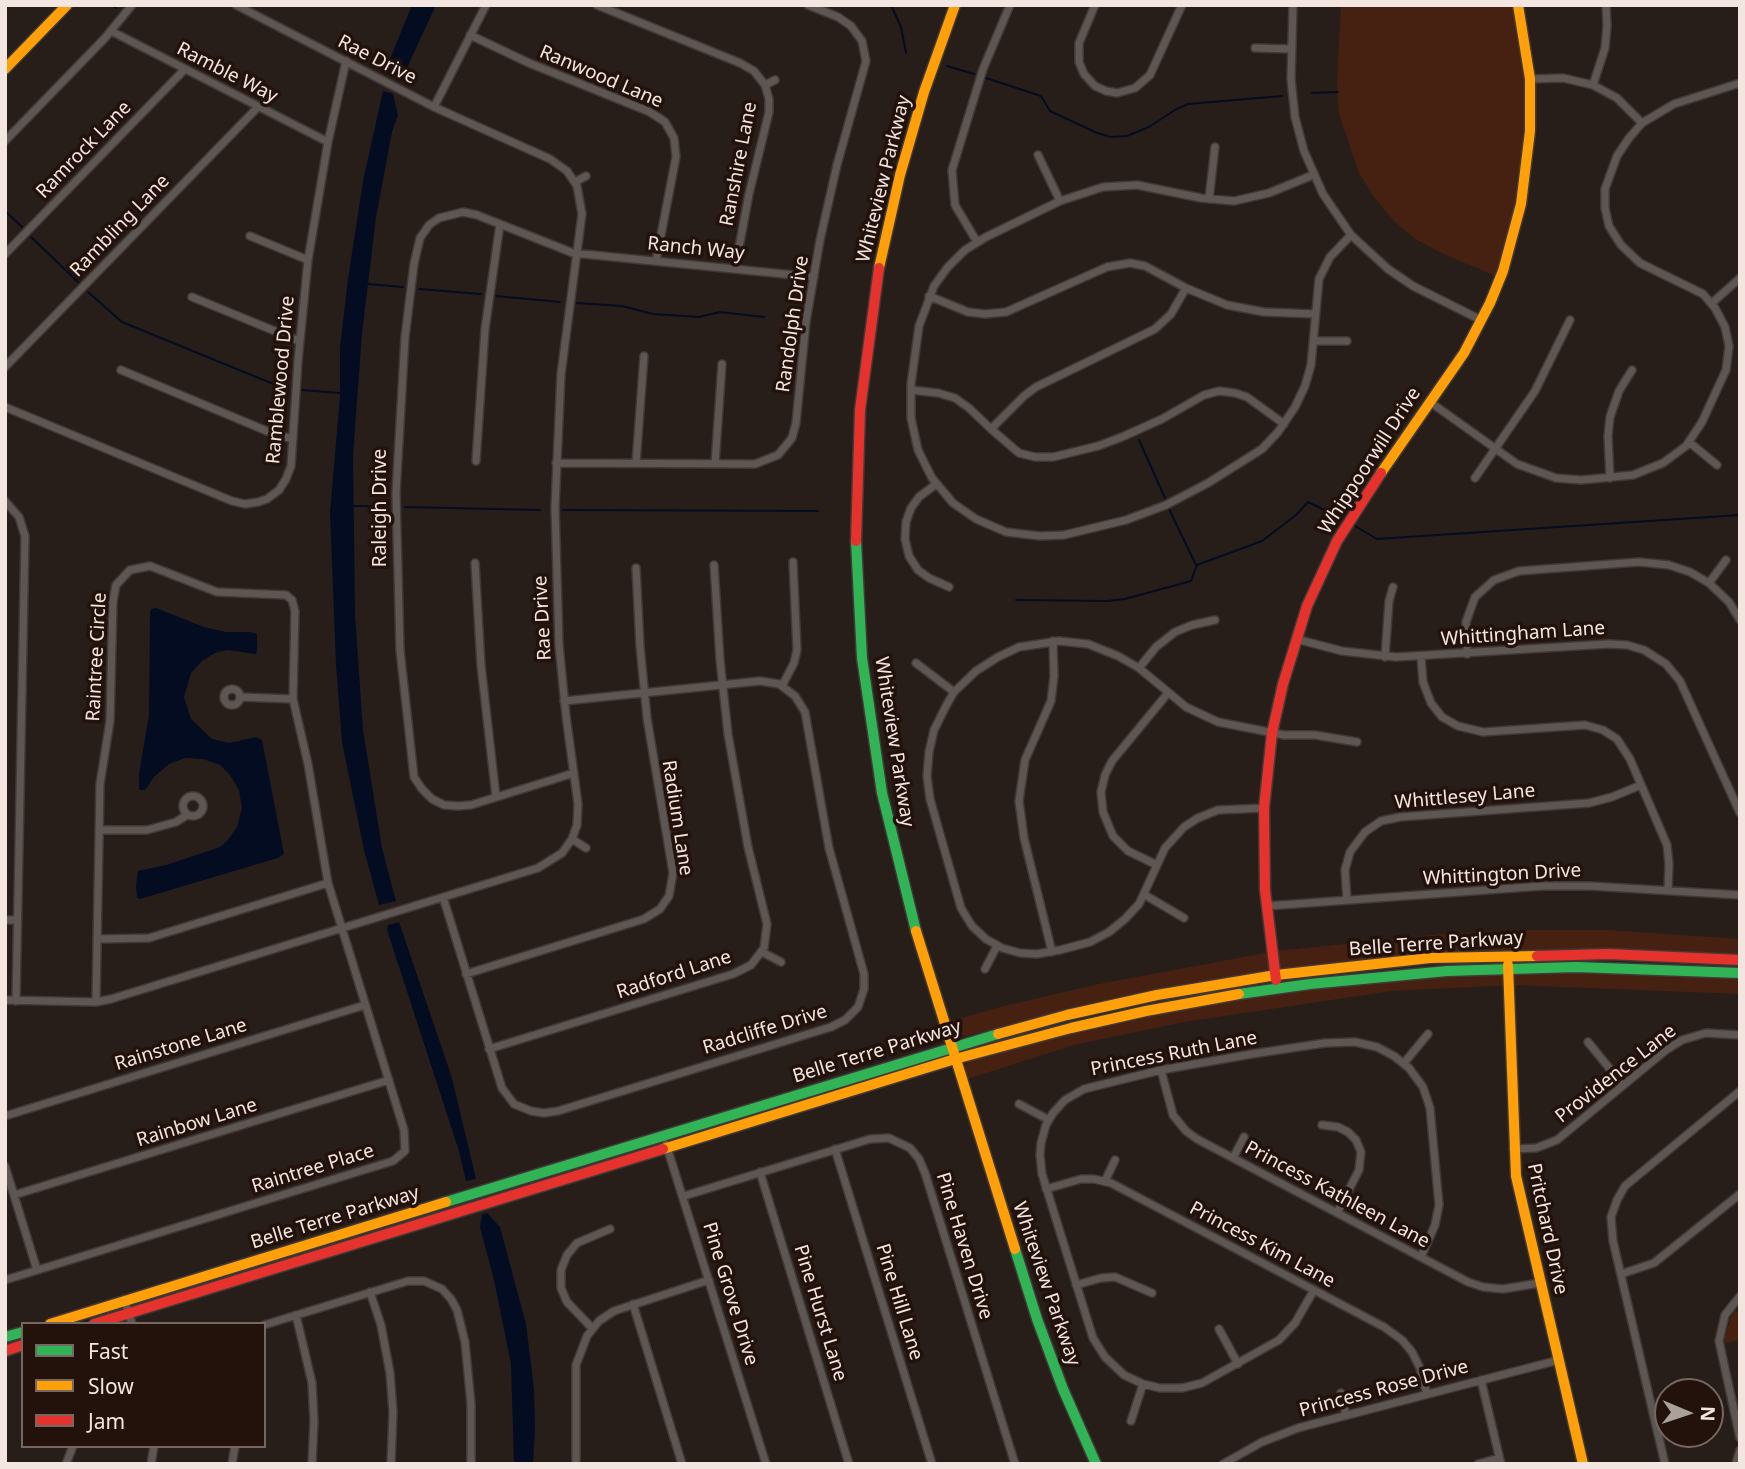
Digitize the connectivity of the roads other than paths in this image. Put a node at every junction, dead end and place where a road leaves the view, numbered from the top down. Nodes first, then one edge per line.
1 (67, 5) edge
2 (132, 5) edge
3 (236, 5) edge
4 (258, 5) edge
5 (485, 5) edge
6 (597, 5) edge
7 (808, 5) edge
8 (955, 5) edge
9 (1010, 5) edge
10 (1095, 5) edge
11 (1182, 5) edge
12 (1293, 5) edge
13 (1518, 5) edge
14 (1605, 5) edge
15 (254, 14) junction
16 (111, 31) junction
17 (470, 35) junction
18 (1255, 48) dead end
19 (1292, 49) junction
20 (346, 61) junction
21 (5, 69) edge
22 (185, 69) junction
23 (1530, 79) junction
24 (775, 80) dead end
25 (1740, 83) edge
26 (765, 85) junction
27 (1593, 85) junction
28 (258, 107) junction
29 (434, 107) junction
30 (1642, 123) junction
31 (5, 141) edge
32 (328, 142) junction
33 (1215, 147) dead end
34 (1038, 155) dead end
35 (1313, 175) junction
36 (586, 176) dead end
37 (575, 183) junction
38 (1209, 199) junction
39 (1060, 201) junction
40 (500, 224) junction
41 (1352, 235) junction
42 (250, 236) dead end
43 (977, 242) junction
44 (576, 253) junction
45 (5, 254) edge
46 (308, 260) junction
47 (656, 261) junction
48 (735, 269) junction
49 (814, 277) junction
50 (1740, 278) edge
51 (1186, 288) junction
52 (929, 296) junction
53 (192, 297) dead end
54 (1712, 303) junction
55 (1315, 314) junction
56 (1481, 320) junction
57 (1570, 320) dead end
58 (299, 341) junction
59 (1314, 341) junction
60 (1347, 341) dead end
61 (643, 356) dead end
62 (722, 364) dead end
63 (5, 367) edge
64 (121, 370) dead end
65 (1632, 370) dead end
66 (911, 390) junction
67 (1430, 402) junction
68 (5, 407) edge
69 (1284, 424) junction
70 (991, 429) junction
71 (293, 439) junction
72 (1689, 442) junction
73 (1496, 450) junction
74 (476, 461) dead end
75 (556, 463) junction
76 (636, 463) junction
77 (715, 464) junction
78 (1717, 465) dead end
79 (1475, 478) dead end
80 (1610, 478) junction
81 (936, 484) junction
82 (5, 501) edge
83 (1726, 560) dead end
84 (793, 562) dead end
85 (475, 563) dead end
86 (714, 565) dead end
87 (636, 568) dead end
88 (1709, 583) junction
89 (948, 587) dead end
90 (1393, 587) dead end
91 (1215, 620) dead end
92 (1740, 620) edge
93 (1296, 639) junction
94 (1053, 641) junction
95 (1467, 654) junction
96 (1385, 657) junction
97 (1421, 657) junction
98 (916, 663) dead end
99 (1139, 668) junction
100 (722, 684) junction
101 (782, 686) junction
102 (644, 692) junction
103 (954, 692) junction
104 (1168, 693) junction
105 (240, 697) dead end
106 (293, 699) junction
107 (564, 701) junction
108 (1272, 733) junction
109 (1357, 742) dead end
110 (574, 773) junction
111 (1641, 785) junction
112 (496, 797) junction
113 (1264, 808) junction
114 (1740, 813) edge
115 (187, 815) dead end
116 (99, 830) junction
117 (572, 839) junction
118 (586, 848) dead end
119 (1157, 865) junction
120 (328, 883) junction
121 (1668, 890) junction
122 (1145, 895) junction
123 (1740, 895) edge
124 (443, 897) junction
125 (1347, 900) junction
126 (666, 901) junction
127 (1267, 905) junction
128 (675, 907) dead end
129 (1184, 918) dead end
130 (5, 920) edge
131 (17, 920) junction
132 (342, 928) junction
133 (97, 939) junction
134 (997, 946) junction
135 (762, 952) junction
136 (1052, 952) junction
137 (1508, 956) junction
138 (1740, 960) edge
139 (781, 962) dead end
140 (1508, 968) junction
141 (985, 969) dead end
142 (1740, 973) edge
143 (466, 974) junction
144 (1276, 975) junction
145 (1278, 988) junction
146 (5, 1000) edge
147 (16, 1001) junction
148 (96, 1002) junction
149 (365, 1005) junction
150 (1428, 1034) dead end
151 (1740, 1035) edge
152 (1588, 1042) dead end
153 (951, 1047) junction
154 (489, 1049) junction
155 (955, 1059) junction
156 (1404, 1063) junction
157 (1161, 1070) junction
158 (389, 1080) junction
159 (1623, 1085) junction
160 (1740, 1091) edge
161 (1020, 1104) dead end
162 (5, 1116) edge
163 (1049, 1120) junction
164 (1322, 1125) dead end
165 (663, 1135) junction
166 (1244, 1137) dead end
167 (667, 1147) junction
168 (835, 1149) junction
169 (1513, 1149) junction
170 (1233, 1158) junction
171 (1115, 1160) dead end
172 (5, 1166) edge
173 (760, 1172) junction
174 (1105, 1181) junction
175 (1046, 1189) junction
176 (1740, 1194) edge
177 (14, 1195) junction
178 (684, 1196) junction
179 (1337, 1213) junction
180 (610, 1229) dead end
181 (1421, 1257) junction
182 (37, 1270) junction
183 (1621, 1274) junction
184 (5, 1280) edge
185 (709, 1280) junction
186 (1540, 1283) junction
187 (1076, 1285) junction
188 (1314, 1290) junction
189 (370, 1292) junction
190 (1152, 1293) dead end
191 (1740, 1296) edge
192 (125, 1301) junction
193 (633, 1304) junction
194 (296, 1315) junction
195 (130, 1319) edge
196 (57, 1322) edge
197 (108, 1322) edge
198 (266, 1324) edge
199 (593, 1328) junction
200 (1219, 1329) dead end
201 (1559, 1360) junction
202 (1238, 1364) junction
203 (1481, 1380) junction
204 (1143, 1384) junction
205 (1341, 1393) dead end
206 (1427, 1394) junction
207 (1346, 1415) junction
208 (1131, 1421) dead end
209 (1740, 1438) edge
210 (1500, 1461) edge
211 (312, 1464) edge
212 (391, 1464) edge
213 (471, 1464) edge
214 (576, 1464) edge
215 (682, 1464) edge
216 (766, 1464) edge
217 (849, 1464) edge
218 (932, 1464) edge
219 (1014, 1464) edge
220 (1096, 1464) edge
221 (1223, 1464) edge
222 (1478, 1464) edge
223 (1583, 1464) edge
224 (1665, 1464) edge

1 - 21 main road
2 - 16 street
3 - 15 street, Rae Drive
4 - 15 street
5 - 17 street
6 - 26 street, Ranshire Lane
7 - 49 street, Randolph Drive
8 - 153 main road, Whiteview Parkway
9 - 43 street
10 - 11 street
12 - 19 street
13 - 23 main road, Whippoorwill Drive
14 - 27 street
15 - 20 street, Rae Drive
16 - 22 street, Ramble Way
16 - 31 street
17 - 29 street
17 - 47 street, Ranwood Lane
18 - 19 street
19 - 35 street
20 - 29 street, Rae Drive
20 - 32 street, Ramblewood Drive
22 - 28 street, Ramble Way
22 - 45 street, Ramrock Lane
23 - 27 street
23 - 56 main road, Whippoorwill Drive
24 - 26 street
25 - 30 street
26 - 48 street, Ranshire Lane
27 - 30 street
28 - 32 street, Ramble Way
28 - 63 street, Rambling Lane
29 - 37 street, Rae Drive
30 - 54 street
32 - 46 street, Ramblewood Drive
33 - 38 street
34 - 39 street
35 - 38 street
35 - 41 street
36 - 37 street
37 - 44 street, Rae Drive
38 - 39 street
39 - 43 street
40 - 44 street, Raleigh Drive
40 - 74 street
40 - 112 street, Raleigh Drive
41 - 55 street
41 - 56 street
42 - 46 street
43 - 52 street
44 - 47 street, Ranch Way
44 - 75 street, Rae Drive
46 - 58 street, Ramblewood Drive
47 - 48 street, Ranch Way
48 - 49 street, Ranch Way
49 - 77 street, Randolph Drive
50 - 54 street
51 - 52 street
51 - 55 street
51 - 70 street
52 - 66 street
53 - 58 street
54 - 72 street
55 - 59 street
56 - 67 main road, Whippoorwill Drive
57 - 73 street
58 - 71 street, Ramblewood Drive
59 - 60 street
59 - 69 street
61 - 76 street
62 - 77 street
64 - 71 street
65 - 80 street
66 - 70 street
66 - 81 street
67 - 73 street
67 - 93 main road, Whippoorwill Drive
68 - 71 street, Ramblewood Drive
69 - 70 street
69 - 81 street
72 - 78 street
72 - 80 street
73 - 79 street
73 - 80 street
75 - 76 street, Randolph Drive
75 - 107 street, Rae Drive
76 - 77 street, Randolph Drive
81 - 89 street
82 - 131 street
83 - 88 street
84 - 101 street
85 - 112 street
86 - 100 street
87 - 102 street, Radium Lane
88 - 92 street
88 - 95 street
90 - 96 street
91 - 99 street
93 - 96 street, Whittingham Lane
93 - 108 main road, Whippoorwill Drive
94 - 99 street
94 - 103 street
94 - 136 street
95 - 97 street, Whittingham Lane
95 - 114 street, Whittingham Lane
96 - 97 street, Whittingham Lane
97 - 111 street
98 - 103 street
99 - 104 street
100 - 101 street
100 - 102 street
100 - 135 street
101 - 154 street, Radcliffe Drive
102 - 107 street
102 - 126 street, Radium Lane
103 - 134 street
104 - 108 street
104 - 119 street
105 - 106 street
106 - 116 street, Raintree Circle
106 - 120 street, Raintree Circle
107 - 110 street, Rae Drive
108 - 109 street
108 - 113 main road, Whippoorwill Drive
110 - 112 street, Raleigh Drive
110 - 117 street, Rae Drive
111 - 121 street
111 - 125 street, Whittlesey Lane
113 - 119 street
113 - 127 main road, Whippoorwill Drive
115 - 116 street
116 - 133 street, Raintree Circle
117 - 118 street
117 - 124 street
119 - 122 street
120 - 132 street, Raintree Circle
120 - 133 street
121 - 123 street, Whittington Drive
121 - 125 street, Whittington Drive
122 - 129 street
122 - 136 street
124 - 132 street
124 - 143 street, Radcliffe Drive
125 - 127 street, Whittington Drive
126 - 128 street
126 - 143 street, Radium Lane
127 - 144 main road, Whippoorwill Drive
130 - 131 street
131 - 147 street
132 - 148 street
132 - 149 street, Raintree Place
133 - 148 street, Raintree Circle
134 - 136 street
134 - 141 street
135 - 139 street
135 - 154 street, Radford Lane
137 - 138 main road, Belle Terre Parkway
137 - 140 main road, Pritchard Drive
137 - 144 main road, Belle Terre Parkway
140 - 142 main road, Belle Terre Parkway
140 - 145 main road, Belle Terre Parkway
140 - 169 main road, Pritchard Drive
143 - 154 street, Radcliffe Drive
144 - 145 main road, Whippoorwill Drive
144 - 153 main road, Belle Terre Parkway
145 - 155 main road, Belle Terre Parkway
146 - 147 street
147 - 148 street
149 - 158 street, Raintree Place
149 - 162 street, Rainstone Lane
150 - 156 street
151 - 159 street, Providence Lane
152 - 159 street
153 - 155 main road, Whiteview Parkway
153 - 165 main road, Belle Terre Parkway
155 - 167 main road, Belle Terre Parkway
155 - 220 main road, Whiteview Parkway
156 - 157 street, Princess Ruth Lane
156 - 181 street, Princess Ruth Lane
157 - 163 street, Princess Ruth Lane
157 - 170 street, Princess Kathleen Lane
158 - 177 street, Rainbow Lane
158 - 182 street, Raintree Place
159 - 169 street, Providence Lane
160 - 183 street
161 - 163 street
163 - 175 street, Princess Ruth Lane
164 - 179 street
165 - 167 street, Pine Grove Drive
165 - 192 main road, Belle Terre Parkway
166 - 170 street
167 - 178 street, Pine Grove Drive
167 - 195 main road, Belle Terre Parkway
168 - 173 street, Pine Haven Drive
168 - 218 street, Pine Hill Lane
168 - 219 street, Pine Haven Drive
169 - 186 main road, Pritchard Drive
170 - 179 street, Princess Kathleen Lane
171 - 174 street
172 - 177 street
173 - 178 street, Pine Haven Drive
173 - 217 street, Pine Hurst Lane
174 - 175 street, Princess Kim Lane
174 - 188 street, Princess Kim Lane
175 - 187 street, Princess Ruth Lane
176 - 183 street
177 - 182 street
178 - 185 street, Pine Grove Drive
179 - 181 street, Princess Kathleen Lane
180 - 199 street
181 - 186 street, Princess Kathleen Lane
182 - 184 street, Raintree Place
183 - 224 street
185 - 193 street
185 - 216 street, Pine Grove Drive
186 - 201 main road, Pritchard Drive
187 - 190 street
187 - 204 street, Princess Ruth Lane
188 - 202 street, Princess Ruth Lane
188 - 206 street, Princess Kim Lane
189 - 194 street
189 - 212 street
189 - 213 street
191 - 209 street
192 - 195 street
192 - 196 main road, Belle Terre Parkway
193 - 199 street
193 - 215 street
194 - 198 street
194 - 211 street
195 - 197 main road, Belle Terre Parkway
199 - 214 street
200 - 202 street
201 - 203 street, Princess Rose Drive
201 - 223 main road, Pritchard Drive
202 - 204 street, Princess Ruth Lane
203 - 206 street, Princess Rose Drive
203 - 210 street
204 - 208 street
205 - 207 street
206 - 207 street, Princess Rose Drive
207 - 221 street, Princess Rose Drive
210 - 222 street

